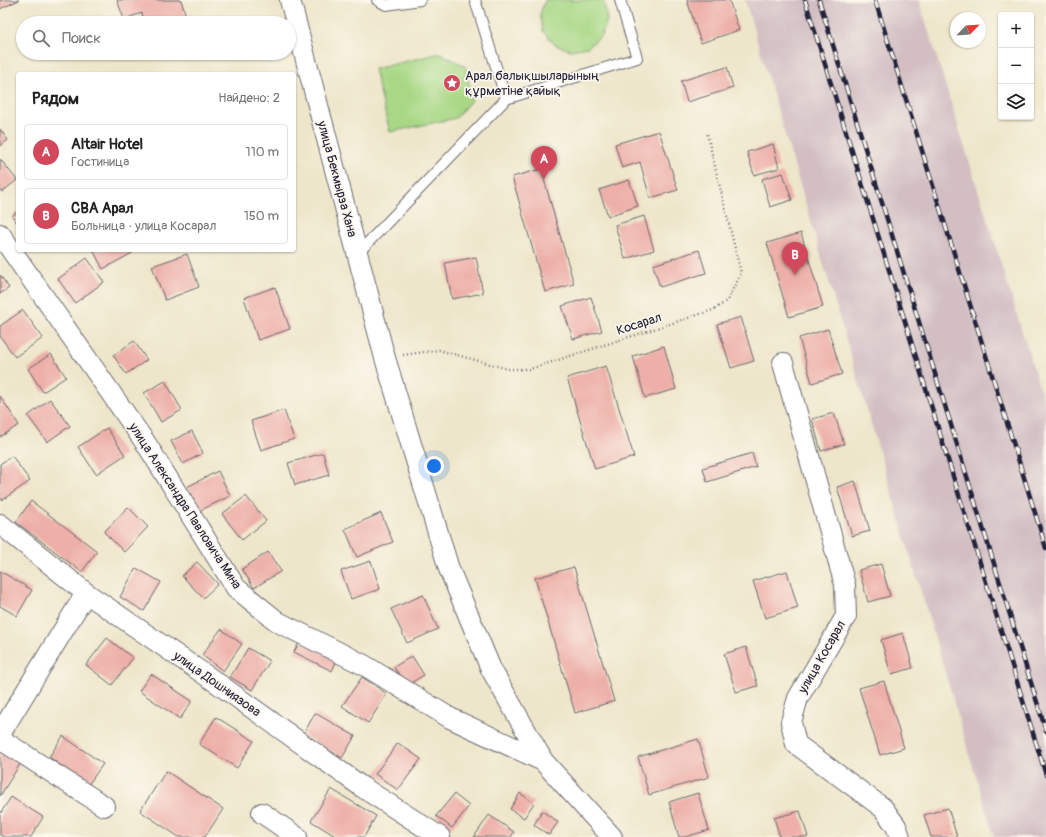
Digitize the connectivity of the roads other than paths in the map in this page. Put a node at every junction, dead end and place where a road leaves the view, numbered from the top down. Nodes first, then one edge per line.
1 (290, 0) edge
2 (377, 0) edge
3 (420, 0) edge
4 (475, 0) edge
5 (620, 0) edge
6 (294, 16) edge
7 (296, 23) edge
8 (506, 99) junction
9 (0, 234) edge
10 (357, 254) junction
11 (783, 363) dead end
12 (0, 524) edge
13 (86, 593) junction
14 (0, 734) edge
15 (0, 739) edge
16 (543, 761) junction
17 (104, 806) dead end
18 (262, 812) dead end
19 (297, 837) edge
20 (440, 837) edge
21 (612, 837) edge
22 (900, 837) edge

1 - 6 street, улица Бекмырза Хана
2 - 3 lane
4 - 8 lane
5 - 8 lane
7 - 10 street, улица Бекмырза Хана
8 - 10 lane
9 - 16 street, улица Александра Павловича Мина
10 - 16 street, улица Бекмырза Хана
11 - 22 street, улица Косарал
12 - 13 street, улица Дошниязова
13 - 14 street
13 - 20 street, улица Дошниязова
15 - 17 street
16 - 21 street
18 - 19 street

